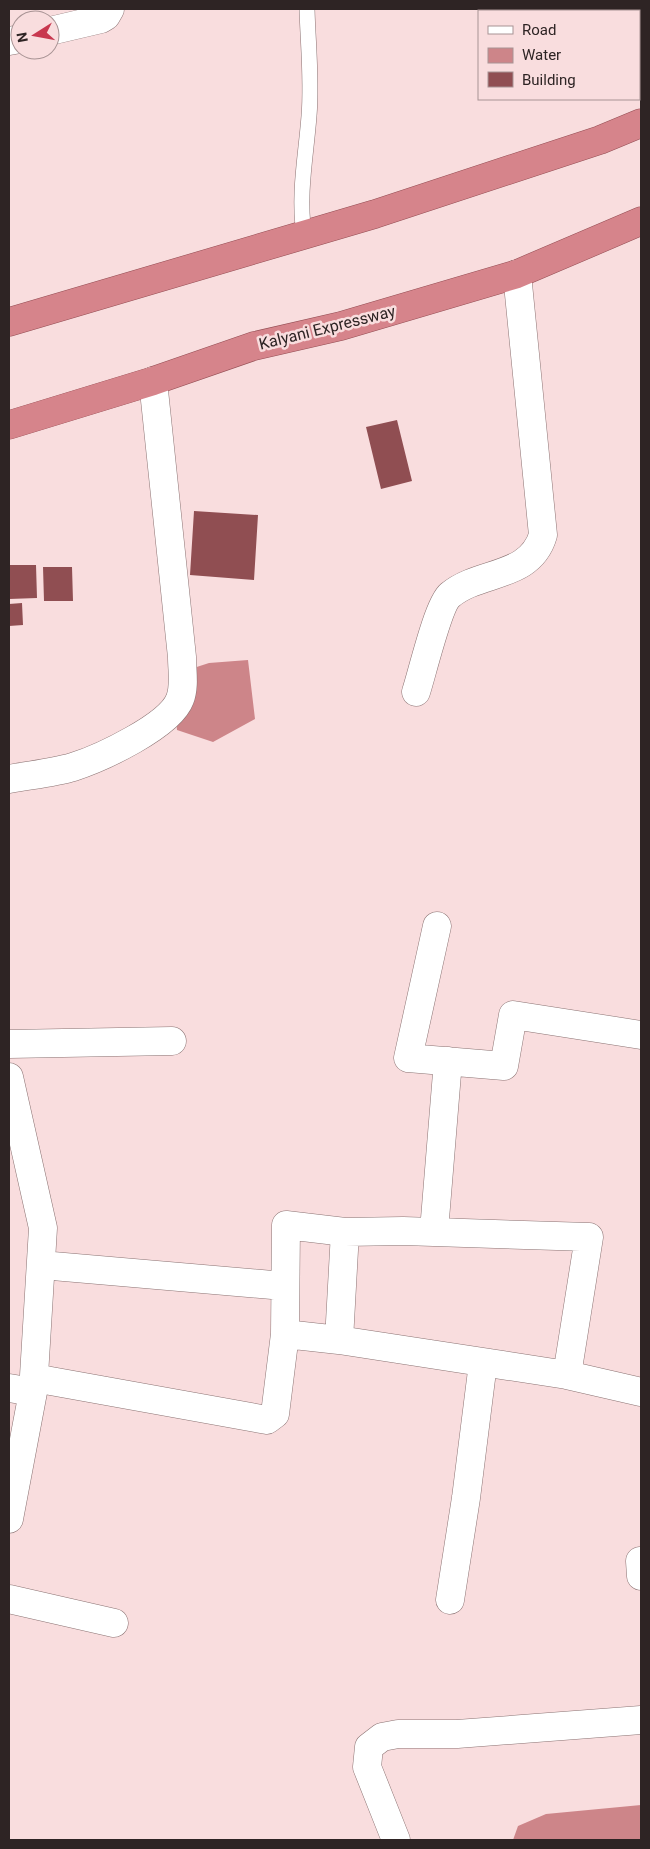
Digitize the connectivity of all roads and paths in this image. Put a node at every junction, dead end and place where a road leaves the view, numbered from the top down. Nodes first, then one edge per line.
1 (110, 9) edge
2 (308, 9) edge
3 (60, 29) edge
4 (641, 122) edge
5 (641, 221) edge
6 (304, 234) junction
7 (517, 274) junction
8 (9, 322) edge
9 (153, 381) junction
10 (9, 425) edge
11 (416, 692) dead end
12 (9, 779) edge
13 (437, 926) dead end
14 (641, 1034) edge
15 (172, 1041) dead end
16 (9, 1044) edge
17 (448, 1061) junction
18 (9, 1077) edge
19 (434, 1231) junction
20 (345, 1232) junction
21 (41, 1265) junction
22 (284, 1286) junction
23 (285, 1334) junction
24 (339, 1340) junction
25 (483, 1362) junction
26 (567, 1375) junction
27 (25, 1386) edge
28 (641, 1392) edge
29 (9, 1519) edge
30 (9, 1599) edge
31 (450, 1600) dead end
32 (114, 1623) dead end
33 (641, 1720) edge
34 (396, 1840) edge

1 - 3 street
2 - 6 lane
4 - 6 highway
5 - 7 highway, Kalyani Expressway
6 - 8 highway
7 - 9 highway, Kalyani Expressway
7 - 11 street
9 - 10 highway, Kalyani Expressway
9 - 12 street
13 - 17 street
14 - 17 street
15 - 16 street
17 - 19 street
18 - 21 street
19 - 20 street
19 - 26 street
20 - 22 street
20 - 24 street
21 - 22 street
21 - 27 street
22 - 23 street
23 - 24 street
23 - 27 street
24 - 25 street
25 - 26 street
25 - 31 street
26 - 28 street
27 - 29 street
30 - 32 street
33 - 34 street

